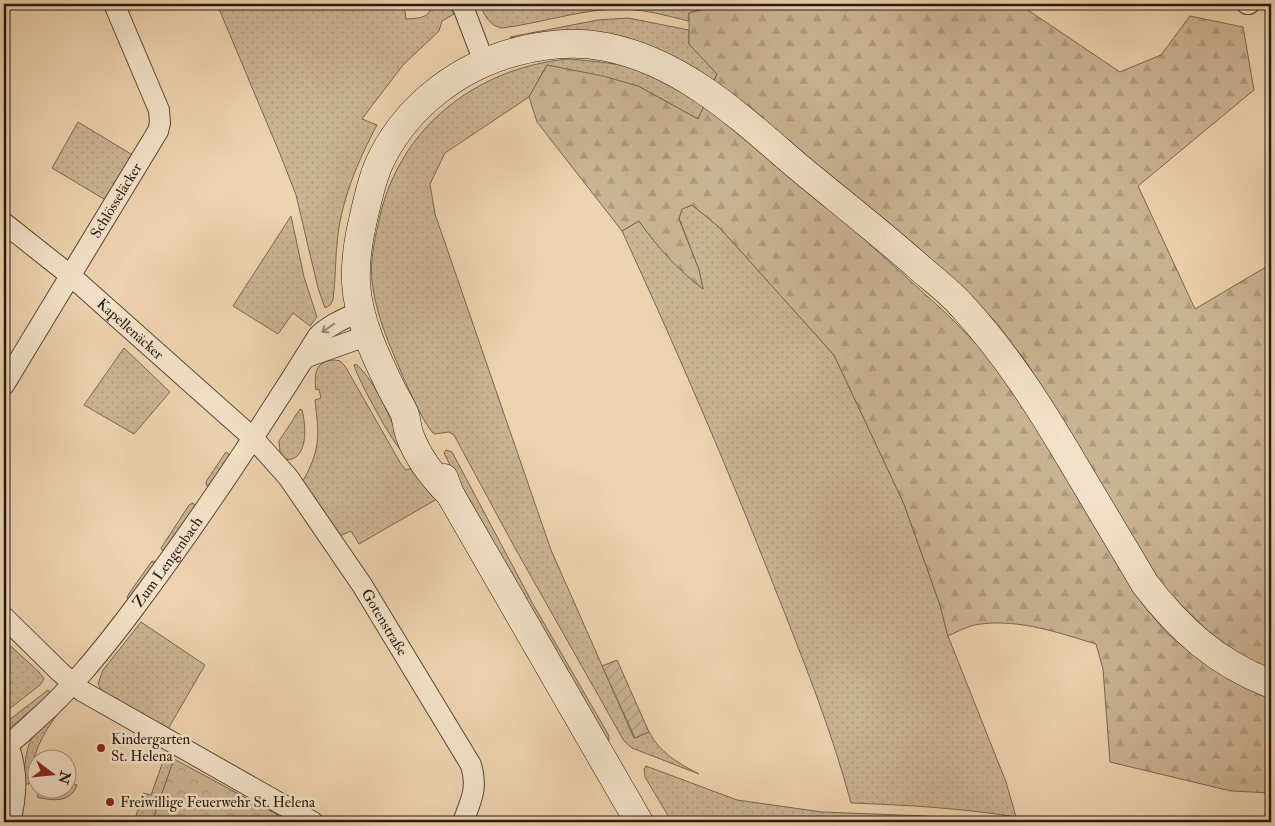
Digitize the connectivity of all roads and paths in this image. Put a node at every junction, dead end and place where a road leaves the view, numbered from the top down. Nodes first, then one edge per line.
1 (114, 4) edge
2 (462, 4) edge
3 (484, 62) junction
4 (4, 223) edge
5 (71, 276) junction
6 (365, 323) junction
7 (4, 386) edge
8 (253, 438) junction
9 (4, 617) edge
10 (74, 684) junction
11 (1271, 684) edge
12 (6, 746) edge
13 (10, 822) edge
14 (313, 822) edge
15 (463, 822) edge
16 (639, 822) edge

1 - 5 street, Schlösseläcker
2 - 3 street
3 - 6 main road
3 - 11 main road
4 - 5 street, Kapellenäcker
5 - 7 street, Schlösseläcker
5 - 8 street, Kapellenäcker
6 - 8 street, Zum Lengenbach
6 - 16 main road
8 - 10 street, Zum Lengenbach
8 - 15 street, Gotenstraße
9 - 10 street
10 - 12 street, Zum Lengenbach
10 - 14 street
12 - 13 street

